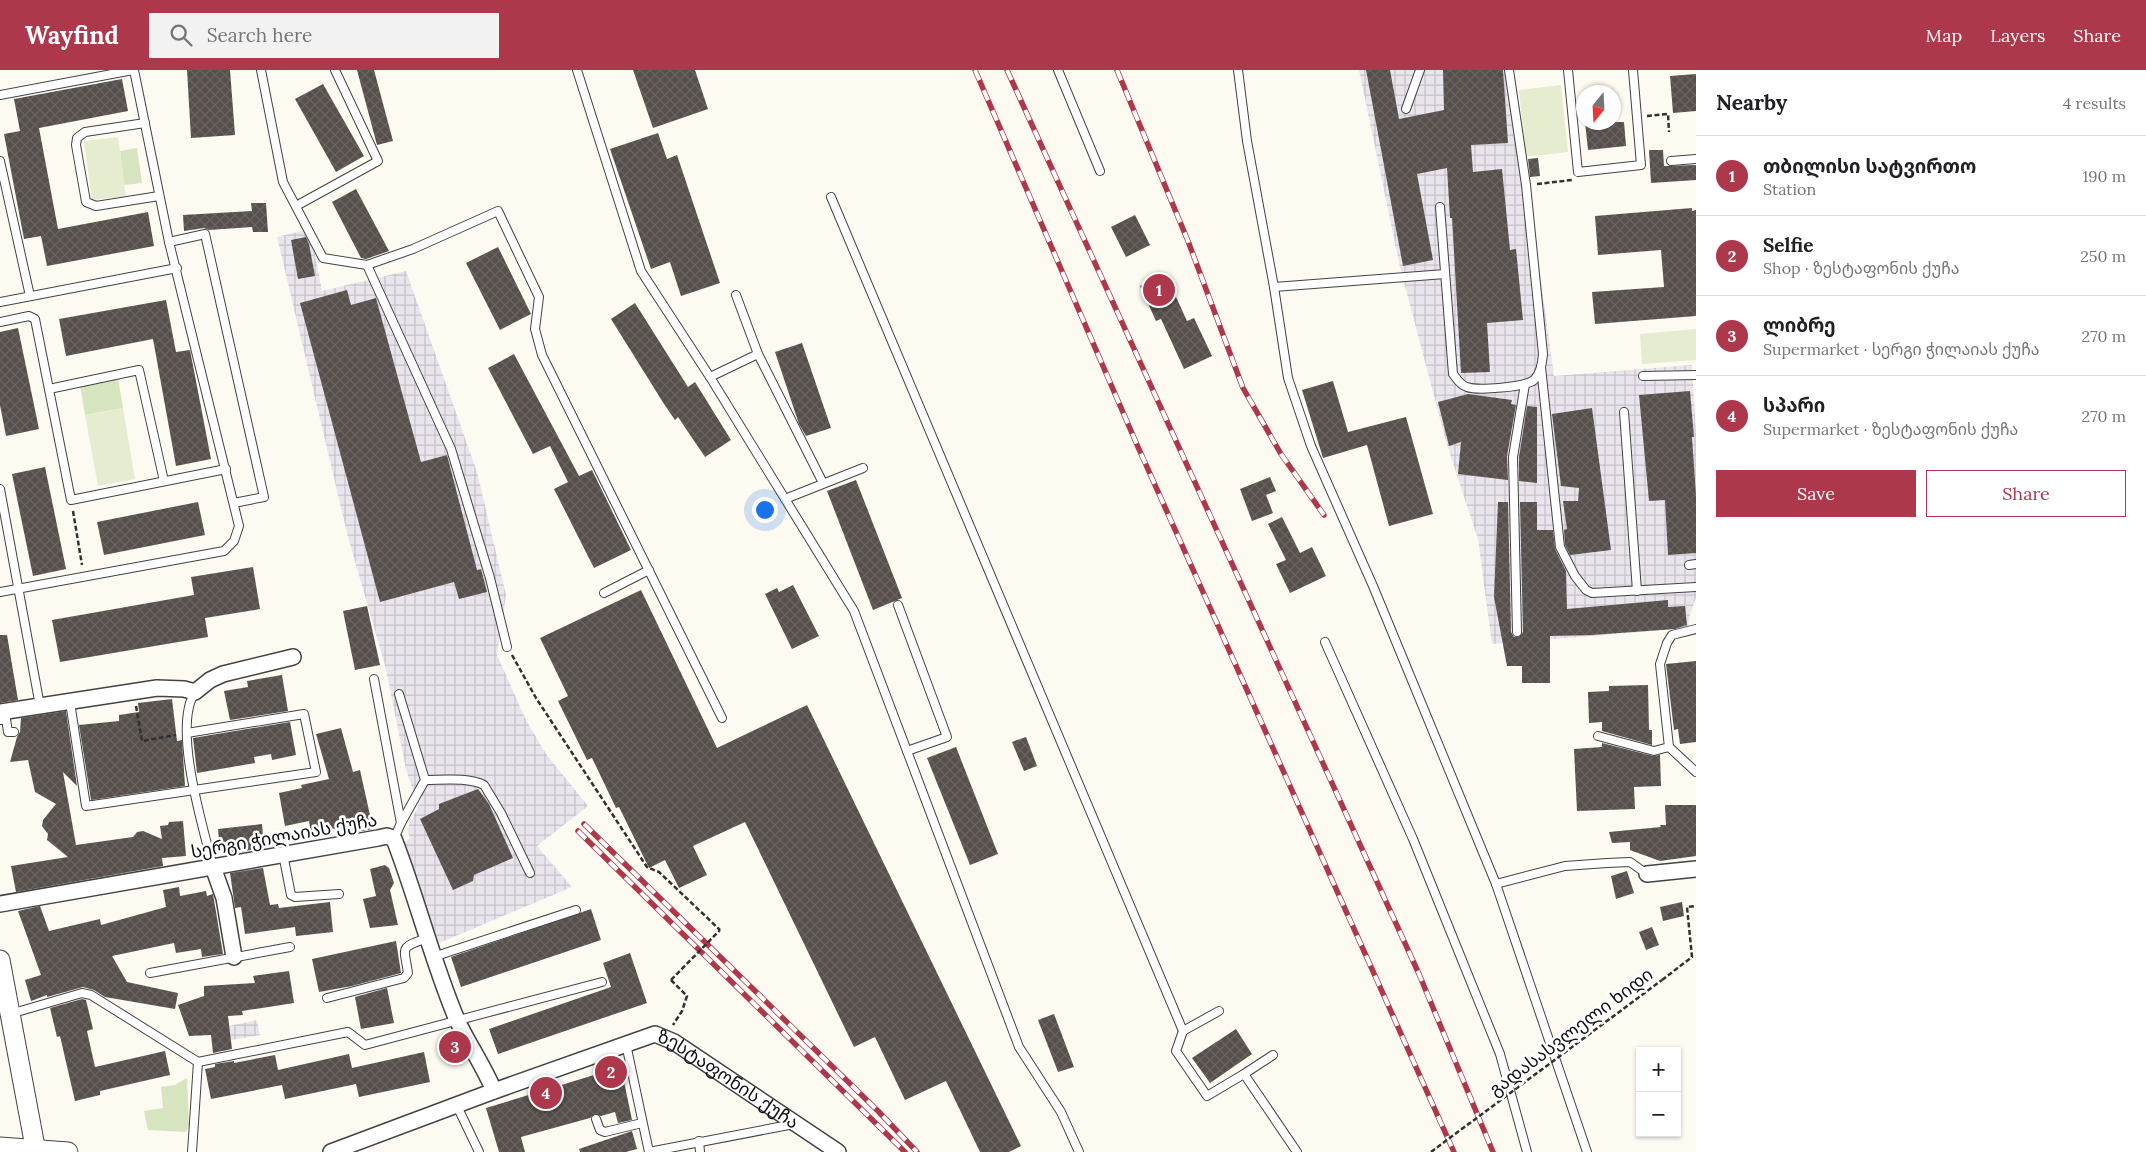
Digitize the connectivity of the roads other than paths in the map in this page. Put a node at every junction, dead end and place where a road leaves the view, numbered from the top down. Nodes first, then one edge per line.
1 (134, 70) edge
2 (261, 70) edge
3 (336, 70) edge
4 (577, 70) edge
5 (1058, 70) edge
6 (1238, 70) edge
7 (1420, 70) edge
8 (1509, 70) edge
9 (1568, 70) edge
10 (1633, 70) edge
11 (0, 95) edge
12 (1406, 109) dead end
13 (144, 123) junction
14 (1696, 159) edge
15 (0, 161) edge
16 (1671, 161) dead end
17 (1100, 171) dead end
18 (160, 196) junction
19 (831, 197) dead end
20 (296, 206) junction
21 (1440, 207) dead end
22 (169, 242) junction
23 (367, 266) junction
24 (177, 268) junction
25 (1445, 274) junction
26 (1274, 286) junction
27 (736, 295) dead end
28 (30, 296) junction
29 (0, 302) edge
30 (0, 322) edge
31 (758, 354) junction
32 (1541, 367) junction
33 (1696, 375) edge
34 (1643, 376) dead end
35 (710, 377) junction
36 (1525, 384) junction
37 (49, 389) junction
38 (1624, 412) dead end
39 (862, 468) dead end
40 (226, 469) junction
41 (164, 482) junction
42 (823, 484) junction
43 (0, 489) edge
44 (785, 499) junction
45 (234, 503) junction
46 (649, 570) junction
47 (1696, 587) edge
48 (19, 589) junction
49 (1636, 591) junction
50 (0, 592) edge
51 (604, 593) dead end
52 (898, 605) dead end
53 (1696, 629) edge
54 (1518, 632) dead end
55 (1325, 642) dead end
56 (507, 647) road end
57 (293, 657) dead end
58 (374, 679) dead end
59 (195, 692) junction
60 (399, 694) dead end
61 (70, 702) junction
62 (40, 706) junction
63 (0, 712) edge
64 (722, 718) dead end
65 (0, 720) edge
66 (14, 732) dead end
67 (187, 734) junction
68 (1598, 736) dead end
69 (1669, 747) junction
70 (907, 751) junction
71 (1696, 772) edge
72 (425, 780) junction
73 (195, 791) junction
74 (401, 824) junction
75 (394, 839) junction
76 (283, 854) junction
77 (213, 868) junction
78 (1696, 869) edge
79 (530, 873) dead end
80 (1647, 874) joint
81 (1496, 884) junction
82 (339, 894) dead end
83 (0, 904) edge
84 (576, 910) dead end
85 (427, 938) junction
86 (290, 947) dead end
87 (234, 957) junction
88 (433, 957) junction
89 (0, 960) edge
90 (150, 973) dead end
91 (602, 982) dead end
92 (328, 998) dead end
93 (1219, 1011) dead end
94 (10, 1014) junction
95 (458, 1021) junction
96 (1183, 1031) junction
97 (626, 1044) junction
98 (1273, 1055) dead end
99 (198, 1062) junction
100 (1244, 1074) junction
101 (494, 1091) junction
102 (457, 1106) junction
103 (596, 1119) dead end
104 (642, 1123) junction
105 (796, 1124) junction
106 (699, 1141) junction
107 (0, 1147) edge
108 (36, 1151) edge
109 (68, 1152) edge
110 (192, 1152) edge
111 (332, 1152) edge
112 (480, 1152) edge
113 (648, 1152) edge
114 (700, 1152) edge
115 (838, 1152) edge
116 (1079, 1152) edge
117 (1297, 1152) edge
118 (1527, 1152) edge
119 (1587, 1152) edge

1 - 11 lane
1 - 13 lane
2 - 20 lane
3 - 20 lane
4 - 35 lane
5 - 17 lane
6 - 26 lane
7 - 12 lane
8 - 32 lane
9 - 10 lane
13 - 18 lane
13 - 18 lane
14 - 16 lane
15 - 28 lane
18 - 22 lane
19 - 96 lane
20 - 23 lane
21 - 25 lane
22 - 24 lane
22 - 45 lane
23 - 46 lane
23 - 56 lane
24 - 28 lane
24 - 40 lane
25 - 26 lane
25 - 36 lane
26 - 81 lane
27 - 31 lane
28 - 29 lane
30 - 37 lane
31 - 35 lane
31 - 42 lane
32 - 36 lane
32 - 49 lane
33 - 34 lane
35 - 44 lane
36 - 54 lane
37 - 41 lane
37 - 41 lane
38 - 49 lane
39 - 42 lane
40 - 41 lane
40 - 45 lane
42 - 44 lane
43 - 48 lane
44 - 70 lane
45 - 48 lane
46 - 51 lane
46 - 64 lane
47 - 49 lane
48 - 50 lane
48 - 62 lane
52 - 70 lane
53 - 69 lane
55 - 118 lane
57 - 59 street
58 - 74 lane
59 - 61 street
59 - 67 lane
60 - 72 lane
61 - 62 street
61 - 73 lane
62 - 63 street
65 - 66 lane
67 - 73 lane
67 - 73 lane
68 - 69 lane
69 - 71 lane
70 - 116 lane
72 - 74 lane
72 - 79 lane
73 - 77 lane
74 - 75 lane
75 - 76 street, სერგი ჭილაიას ქუჩა
75 - 85 street, სერგი ჭილაიას ქუჩა
76 - 77 street, სერგი ჭილაიას ქუჩა
76 - 82 lane
77 - 83 street, სერგი ჭილაიას ქუჩა
77 - 87 street
78 - 80 street
80 - 81 lane
81 - 119 lane
84 - 88 lane
85 - 88 street, სერგი ჭილაიას ქუჩა
85 - 92 lane
86 - 87 lane
87 - 90 lane
88 - 95 street, სერგი ჭილაიას ქუჩა
89 - 94 street
91 - 95 lane
93 - 96 lane
94 - 99 lane
94 - 108 street
95 - 99 lane
95 - 101 street, სერგი ჭილაიას ქუჩა
96 - 100 lane
97 - 101 street, ზესტაფონის ქუჩა
97 - 104 lane
97 - 105 street, ზესტაფონის ქუჩა
98 - 100 lane
99 - 110 lane
100 - 117 lane
101 - 102 street, ზესტაფონის ქუჩა
102 - 111 street, ზესტაფონის ქუჩა
102 - 112 lane
103 - 104 lane
104 - 113 lane
105 - 106 lane
105 - 115 street, ზესტაფონის ქუჩა
106 - 113 lane
106 - 114 lane
107 - 108 street
108 - 109 street

